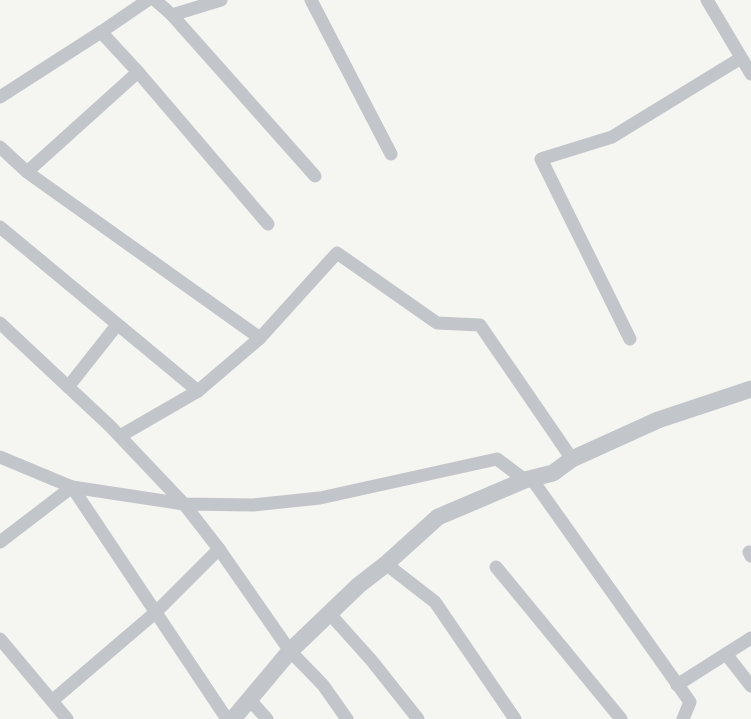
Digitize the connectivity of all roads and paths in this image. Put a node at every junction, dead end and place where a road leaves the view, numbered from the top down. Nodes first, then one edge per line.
1 (148, 0) edge
2 (155, 0) edge
3 (221, 0) edge
4 (312, 0) edge
5 (707, 0) edge
6 (172, 15) junction
7 (101, 32) junction
8 (748, 66) edge
9 (138, 72) junction
10 (0, 97) edge
11 (0, 147) edge
12 (391, 154) dead end
13 (27, 172) junction
14 (315, 176) dead end
15 (268, 224) dead end
16 (0, 227) edge
17 (0, 323) edge
18 (117, 325) junction
19 (260, 338) junction
20 (630, 339) dead end
21 (68, 387) junction
22 (751, 389) edge
23 (198, 391) junction
24 (120, 436) junction
25 (0, 457) edge
26 (572, 459) junction
27 (528, 479) junction
28 (72, 487) junction
29 (184, 504) junction
30 (0, 542) edge
31 (219, 549) junction
32 (386, 564) junction
33 (496, 567) dead end
34 (156, 612) junction
35 (329, 613) junction
36 (751, 638) edge
37 (0, 640) edge
38 (290, 651) junction
39 (726, 654) junction
40 (677, 685) junction
41 (751, 686) edge
42 (249, 699) junction
43 (53, 700) junction
44 (67, 719) edge
45 (227, 719) edge
46 (233, 719) edge
47 (267, 719) edge
48 (347, 719) edge
49 (418, 719) edge
50 (515, 719) edge
51 (621, 719) edge
52 (683, 719) edge

1 - 7 street
2 - 6 street
3 - 6 street
4 - 12 street
5 - 8 street
6 - 14 street
7 - 9 street
7 - 10 street
8 - 20 street
9 - 13 street
9 - 15 street
11 - 13 street
13 - 19 street
16 - 18 street
17 - 21 street
18 - 21 street
18 - 23 street
19 - 23 street
19 - 26 street
21 - 24 street
22 - 26 street
23 - 24 street
24 - 29 street
25 - 28 street
26 - 27 street
27 - 29 street
27 - 32 street
27 - 40 street
28 - 29 street
28 - 30 street
28 - 34 street
29 - 31 street
31 - 34 street
31 - 38 street
32 - 35 street
32 - 50 street
33 - 51 street
34 - 43 street
34 - 45 street
35 - 38 street
35 - 49 street
36 - 39 street
37 - 43 street
38 - 42 street
38 - 48 street
39 - 40 street
39 - 41 street
40 - 52 street
42 - 46 street
42 - 47 street
43 - 44 street

